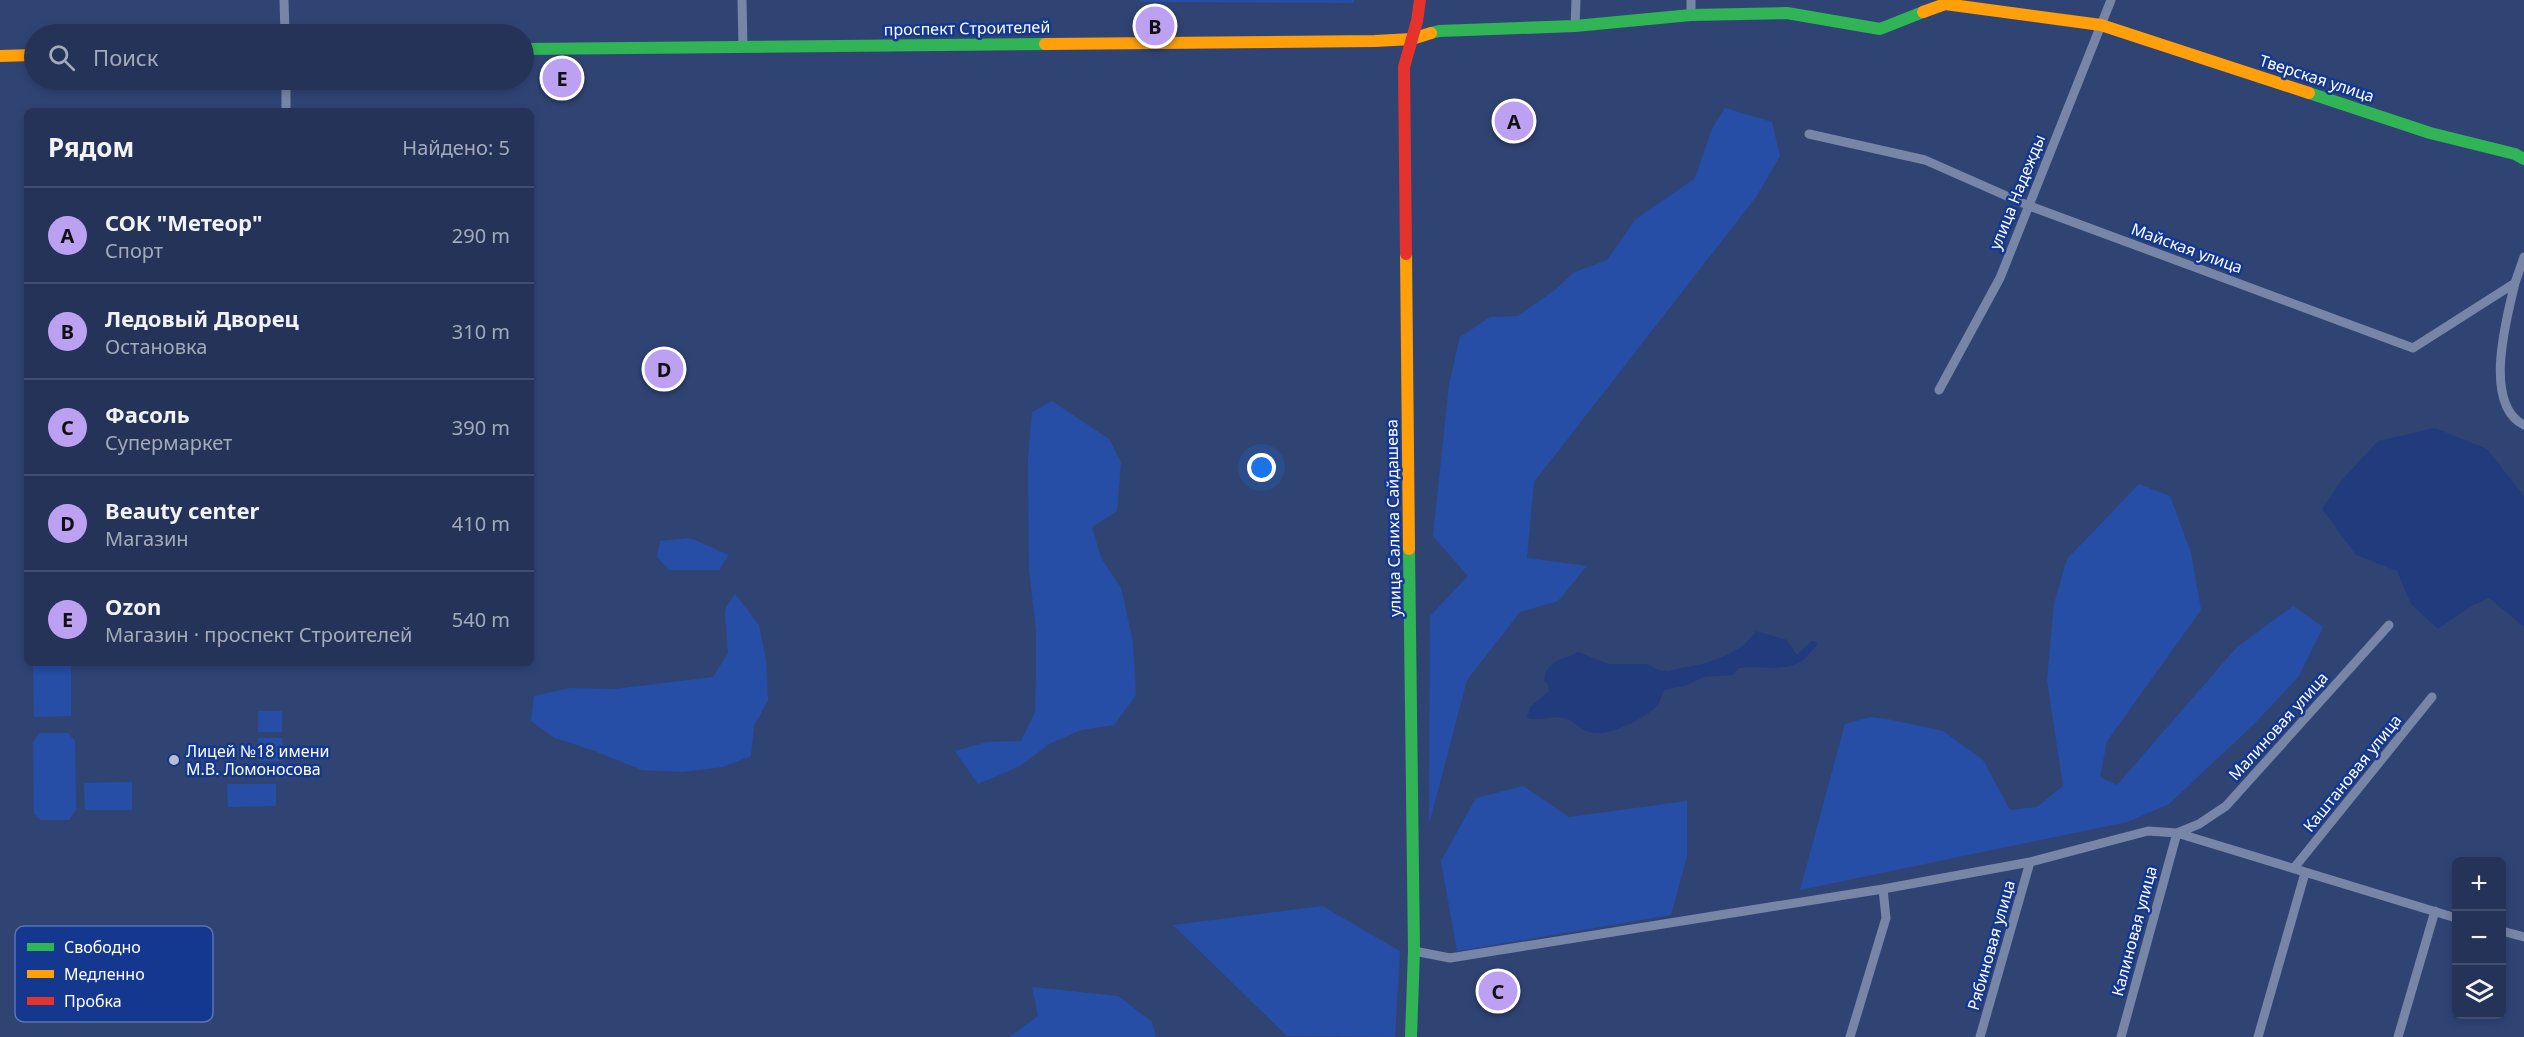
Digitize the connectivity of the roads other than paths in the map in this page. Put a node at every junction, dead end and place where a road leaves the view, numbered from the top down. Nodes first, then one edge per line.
1 (284, 0) edge
2 (742, 0) edge
3 (1420, 0) edge
4 (1576, 0) edge
5 (1691, 0) edge
6 (2111, 0) edge
7 (1998, 5) edge
8 (1690, 15) junction
9 (285, 24) edge
10 (2102, 25) junction
11 (1575, 26) junction
12 (1412, 39) junction
13 (742, 47) junction
14 (534, 49) edge
15 (24, 55) edge
16 (0, 56) edge
17 (286, 90) edge
18 (286, 108) edge
19 (1809, 134) dead end
20 (2524, 159) edge
21 (2027, 205) junction
22 (2524, 257) edge
23 (2515, 283) junction
24 (1939, 390) dead end
25 (2524, 425) edge
26 (2389, 625) dead end
27 (2432, 697) dead end
28 (2177, 833) junction
29 (2030, 861) junction
30 (2294, 868) junction
31 (2305, 873) junction
32 (1883, 889) junction
33 (2435, 911) junction
34 (2452, 916) edge
35 (2506, 932) edge
36 (2524, 937) edge
37 (1414, 951) junction
38 (1411, 1037) edge
39 (1850, 1037) edge
40 (1980, 1037) edge
41 (2121, 1037) edge
42 (2258, 1037) edge
43 (2398, 1037) edge

1 - 9 street
2 - 13 street
3 - 12 street, улица Салиха Сайдашева
4 - 11 street
5 - 8 street
6 - 10 street, улица Надежды
7 - 8 street, Тверская улица
7 - 10 street, Тверская улица
8 - 11 street, проспект Строителей
10 - 20 street, Тверская улица
10 - 21 street, улица Надежды
11 - 12 street, проспект Строителей
12 - 13 street, проспект Строителей
12 - 37 street, улица Салиха Сайдашева
13 - 14 street, проспект Строителей
15 - 16 street
17 - 18 street
19 - 21 street, Майская улица
21 - 23 street, Майская улица
21 - 24 street, улица Надежды
22 - 23 street
23 - 25 street
26 - 28 street, Малиновая улица
27 - 30 street, Каштановая улица
28 - 29 street
28 - 30 street
28 - 41 street, Калиновая улица
29 - 32 street
29 - 40 street, Рябиновая улица
30 - 31 street
31 - 33 street
31 - 42 street
32 - 37 street
32 - 39 street
33 - 34 street
33 - 43 street
35 - 36 street
37 - 38 street, улица Салиха Сайдашева

